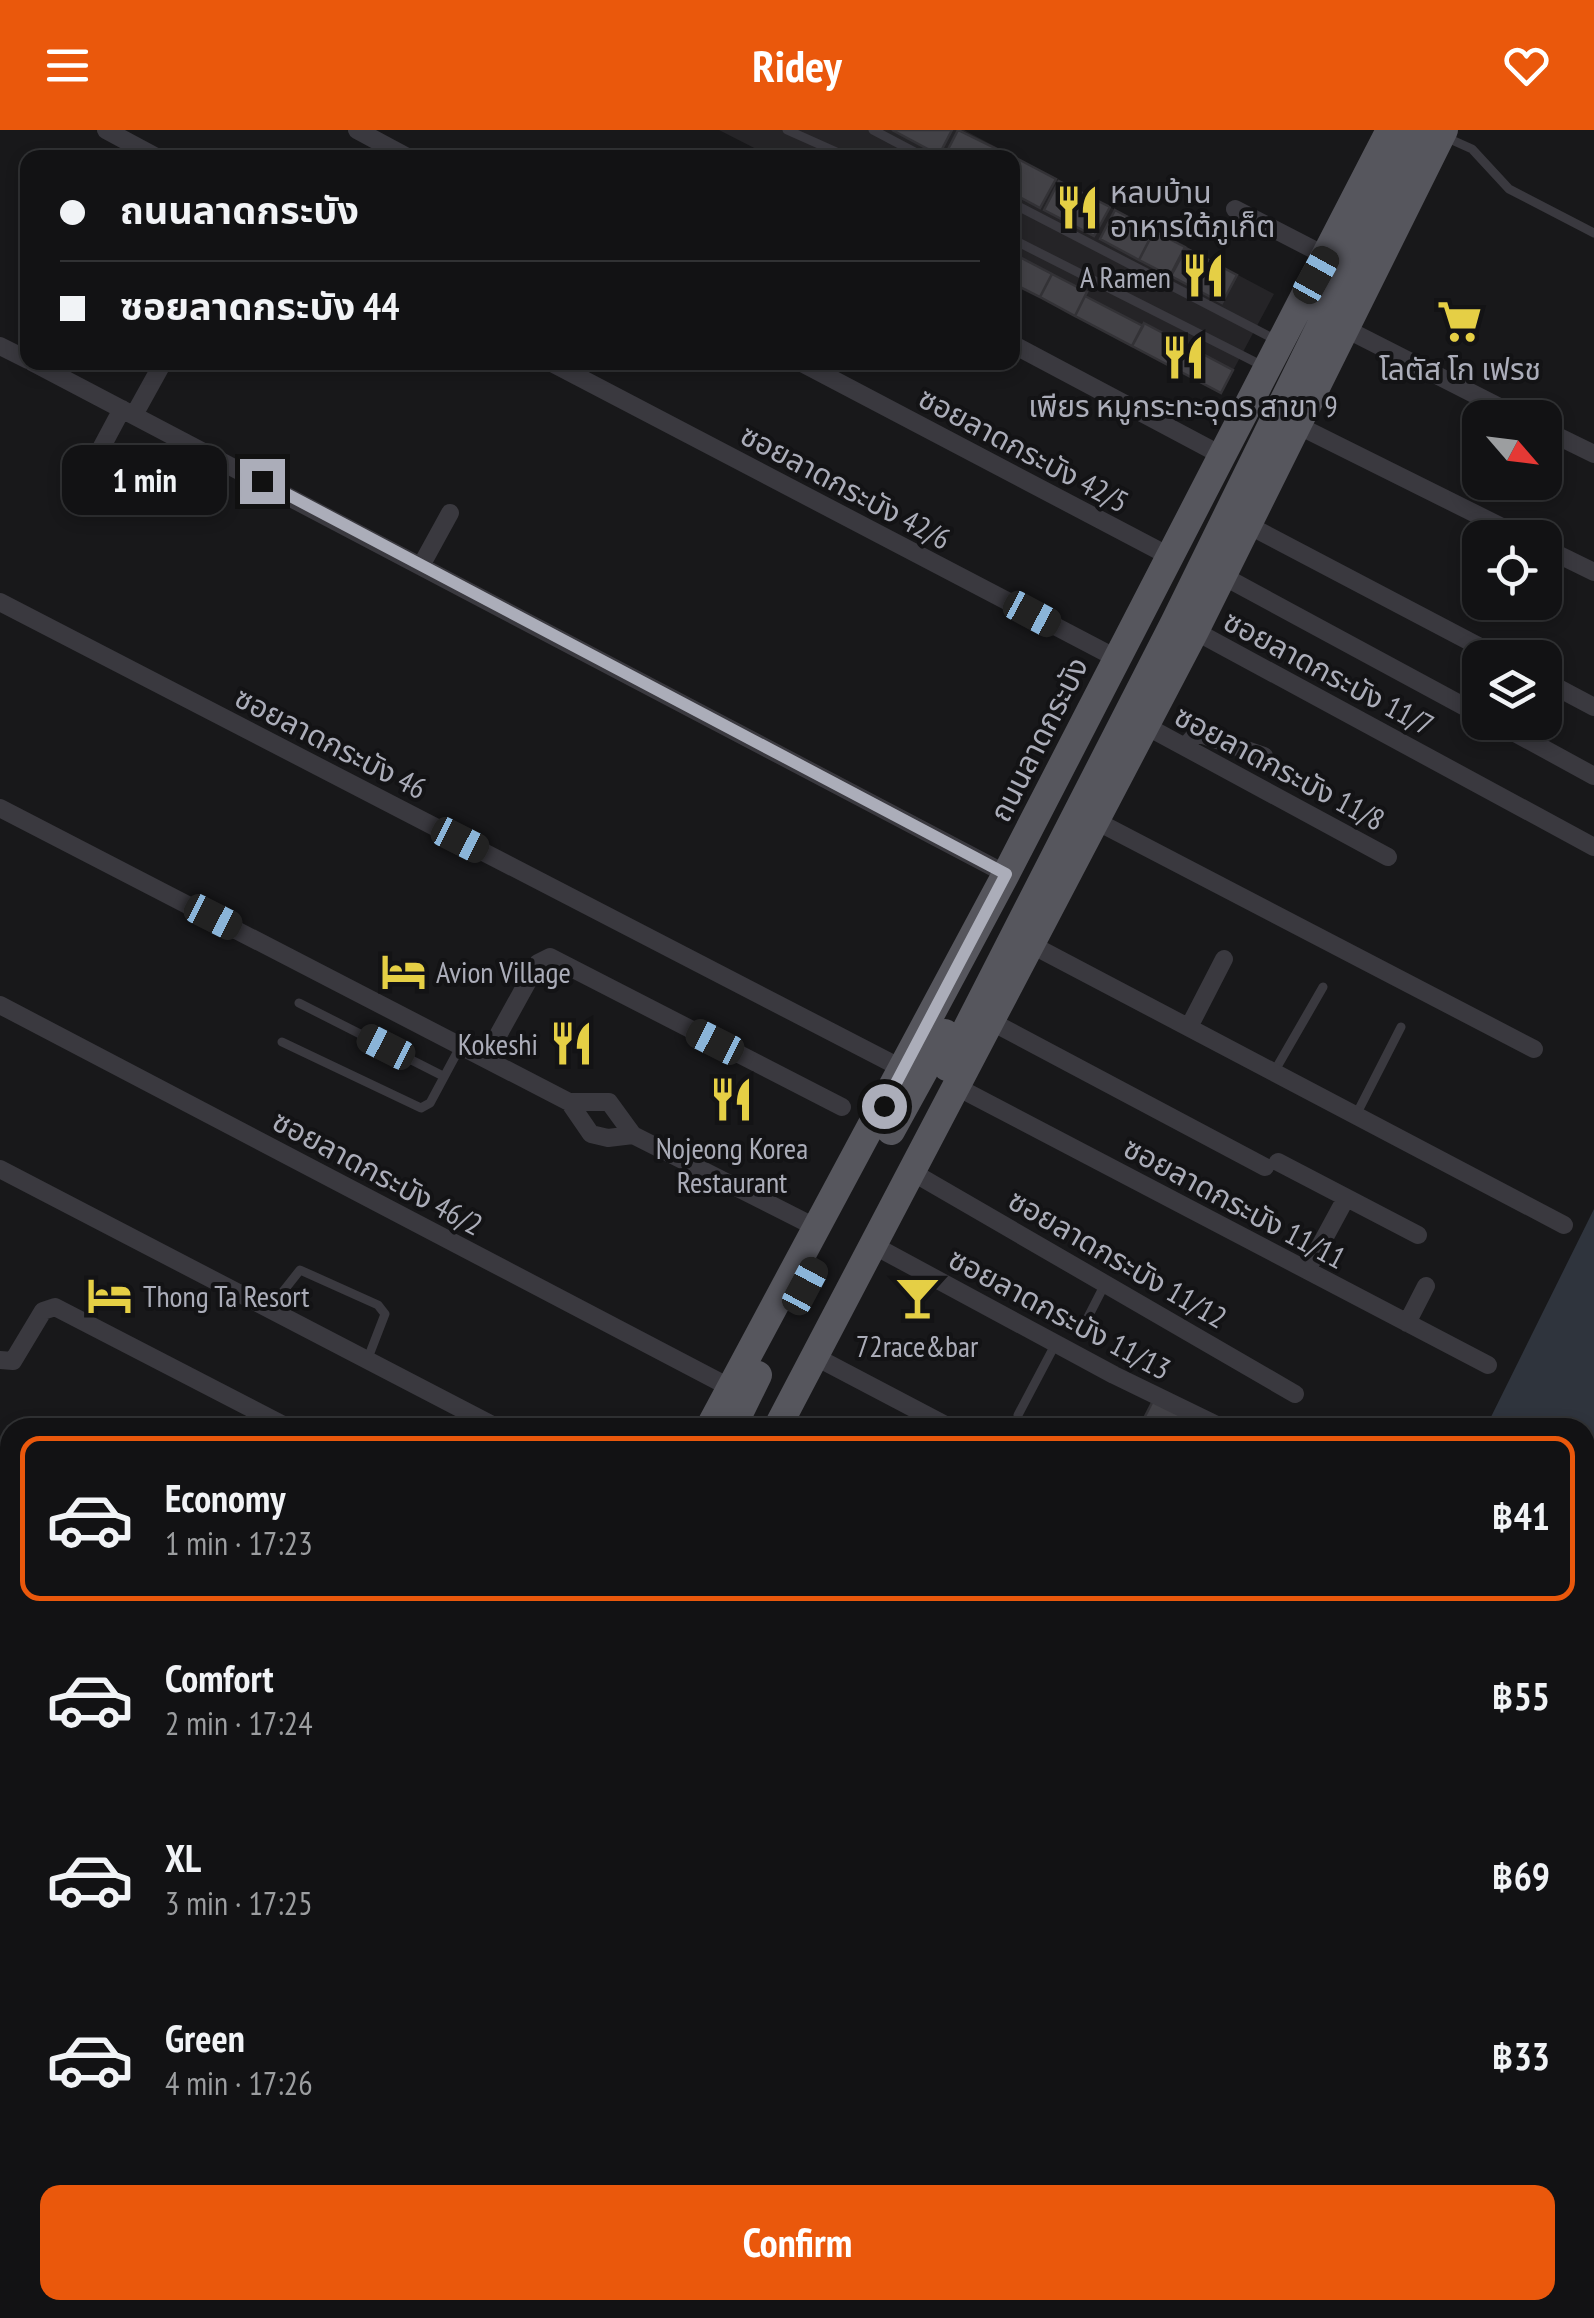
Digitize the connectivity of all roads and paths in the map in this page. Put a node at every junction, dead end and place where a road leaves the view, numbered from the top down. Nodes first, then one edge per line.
1 (106, 130) edge
2 (357, 130) edge
3 (787, 130) edge
4 (873, 130) edge
5 (1390, 130) edge
6 (1434, 132) edge
7 (143, 150) edge
8 (394, 150) edge
9 (832, 150) edge
10 (911, 150) edge
11 (1020, 206) edge
12 (1235, 209) dead end
13 (1594, 233) edge
14 (1020, 243) edge
15 (1326, 256) junction
16 (1305, 294) junction
17 (1348, 330) junction
18 (1280, 341) junction
19 (1020, 348) edge
20 (1266, 367) junction
21 (47, 370) edge
22 (159, 370) edge
23 (565, 370) edge
24 (815, 370) edge
25 (1486, 400) edge
26 (128, 412) junction
27 (1298, 426) junction
28 (1562, 438) edge
29 (98, 454) dead end
30 (1594, 454) edge
31 (1221, 455) junction
32 (450, 513) dead end
33 (1488, 520) edge
34 (1248, 525) junction
35 (1170, 556) junction
36 (1562, 556) edge
37 (422, 564) junction
38 (1594, 572) edge
39 (1223, 576) junction
40 (0, 602) edge
41 (1195, 631) junction
42 (1467, 640) edge
43 (1116, 658) junction
44 (1562, 690) edge
45 (1462, 704) edge
46 (1594, 707) edge
47 (1146, 726) junction
48 (1528, 740) edge
49 (1185, 747) junction
50 (1264, 756) dead end
51 (1594, 776) edge
52 (0, 808) edge
53 (1096, 820) junction
54 (1594, 848) edge
55 (1388, 856) dead end
56 (1006, 874) junction
57 (1032, 945) junction
58 (1224, 958) dead end
59 (1323, 987) dead end
60 (300, 1003) dead end
61 (0, 1005) edge
62 (992, 1022) junction
63 (1189, 1026) junction
64 (1401, 1028) dead end
65 (282, 1042) dead end
66 (462, 1044) junction
67 (1534, 1049) dead end
68 (486, 1056) junction
69 (903, 1069) junction
70 (1274, 1072) junction
71 (443, 1076) junction
72 (958, 1087) junction
73 (568, 1102) junction
74 (842, 1107) dead end
75 (1356, 1115) junction
76 (632, 1135) junction
77 (0, 1169) edge
78 (912, 1172) junction
79 (1346, 1198) junction
80 (1564, 1225) dead end
81 (817, 1228) junction
82 (1418, 1234) dead end
83 (873, 1245) junction
84 (1307, 1270) junction
85 (1106, 1282) junction
86 (1426, 1286) dead end
87 (270, 1308) junction
88 (1087, 1318) dead end
89 (1408, 1323) junction
90 (1056, 1342) junction
91 (814, 1356) junction
92 (368, 1358) junction
93 (0, 1360) edge
94 (1488, 1365) dead end
95 (730, 1388) junction
96 (1295, 1394) dead end
97 (1018, 1415) dead end
98 (271, 1418) edge
99 (479, 1418) edge
100 (714, 1418) edge
101 (737, 1418) edge
102 (766, 1418) edge
103 (781, 1418) edge
104 (932, 1418) edge
105 (1204, 1418) edge

1 - 7 street
2 - 8 street
3 - 9 lane
4 - 10 lane
5 - 15 main road, ถนนลาดกระบัง
6 - 13 lane
6 - 17 main road
6 - 102 main road
11 - 18 lane
12 - 15 street
14 - 20 lane
15 - 16 main road, ถนนลาดกระบัง
16 - 18 main road, ถนนลาดกระบัง
16 - 101 main road
17 - 25 street
17 - 27 main road
18 - 20 main road, ถนนลาดกระบัง
19 - 31 street
20 - 31 main road, ถนนลาดกระบัง
21 - 26 street
22 - 26 street
23 - 43 street, ซอยลาดกระบัง 42/6
24 - 35 street, ซอยลาดกระบัง 42/5
26 - 29 street
26 - 37 street
27 - 33 street
27 - 34 main road
28 - 30 street
31 - 35 main road, ถนนลาดกระบัง
32 - 37 street
34 - 39 main road
34 - 42 street
35 - 43 main road, ถนนลาดกระบัง
36 - 38 street
37 - 56 street
39 - 41 main road
39 - 45 street
40 - 69 street, ซอยลาดกระบัง 46
41 - 47 main road
41 - 54 street, ซอยลาดกระบัง 11/7
43 - 56 main road, ถนนลาดกระบัง
44 - 46 street
47 - 49 street, ซอยลาดกระบัง 11/8
47 - 53 main road
48 - 51 street
49 - 50 street
49 - 55 street, ซอยลาดกระบัง 11/8
52 - 66 street
53 - 57 main road
53 - 67 street
56 - 69 main road, ถนนลาดกระบัง
57 - 62 main road
57 - 63 street
58 - 63 street
59 - 70 lane
60 - 71 lane
61 - 95 street, ซอยลาดกระบัง 46/2
62 - 72 main road
62 - 79 street
63 - 70 street
64 - 75 lane
65 - 71 lane
66 - 68 street
66 - 71 lane
68 - 73 street
68 - 74 street
69 - 81 main road, ถนนลาดกระบัง
70 - 75 street
72 - 78 main road
72 - 84 street, ซอยลาดกระบัง 11/11
73 - 76 street
73 - 76 street
75 - 80 street
76 - 81 street
77 - 87 street
78 - 83 main road
78 - 85 street, ซอยลาดกระบัง 11/12
79 - 82 street
79 - 84 street
81 - 95 main road, ถนนลาดกระบัง
83 - 90 street, ซอยลาดกระบัง 11/13
83 - 91 main road
84 - 89 street, ซอยลาดกระบัง 11/11
85 - 88 lane
85 - 96 street, ซอยลาดกระบัง 11/12
86 - 89 street
87 - 92 street
87 - 92 lane
89 - 94 street, ซอยลาดกระบัง 11/11
90 - 97 lane
90 - 105 street, ซอยลาดกระบัง 11/13
91 - 103 main road
91 - 104 street
92 - 99 street
93 - 98 street
95 - 100 main road, ถนนลาดกระบัง

